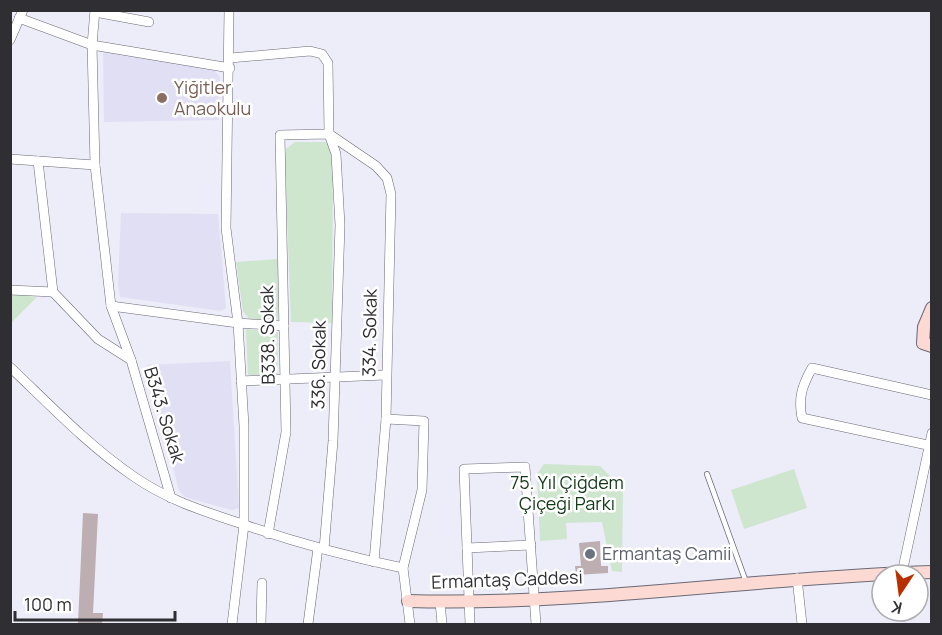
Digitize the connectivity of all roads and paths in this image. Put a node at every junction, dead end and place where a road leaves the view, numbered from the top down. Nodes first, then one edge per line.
1 (229, 10) edge
2 (95, 11) edge
3 (21, 14) edge
4 (149, 22) dead end
5 (10, 40) edge
6 (92, 45) junction
7 (230, 63) junction
8 (329, 134) junction
9 (10, 159) edge
10 (38, 161) junction
11 (95, 165) junction
12 (10, 291) edge
13 (52, 292) junction
14 (111, 306) junction
15 (932, 308) edge
16 (237, 323) junction
17 (284, 326) junction
18 (932, 346) edge
19 (130, 360) junction
20 (10, 367) edge
21 (385, 375) junction
22 (335, 378) junction
23 (285, 379) junction
24 (241, 381) junction
25 (932, 395) edge
26 (386, 419) junction
27 (932, 433) edge
28 (930, 446) edge
29 (707, 474) dead end
30 (171, 498) junction
31 (244, 525) junction
32 (268, 534) junction
33 (531, 545) junction
34 (321, 548) junction
35 (467, 548) junction
36 (374, 562) junction
37 (904, 563) edge
38 (403, 568) junction
39 (870, 575) edge
40 (797, 578) junction
41 (746, 582) junction
42 (262, 583) dead end
43 (535, 599) junction
44 (408, 601) junction
45 (440, 602) junction
46 (469, 602) junction
47 (232, 624) edge
48 (261, 624) edge
49 (308, 624) edge
50 (410, 624) edge
51 (442, 624) edge
52 (470, 624) edge
53 (536, 624) edge
54 (802, 624) edge

1 - 7 street
2 - 4 street
2 - 6 street
3 - 5 street
3 - 6 street
6 - 7 street
6 - 11 street
7 - 8 street, 336. Sokak
7 - 16 street
8 - 17 street, B338. Sokak
8 - 21 street, 334. Sokak
8 - 22 street, 336. Sokak
9 - 10 street
10 - 11 street
10 - 13 street
11 - 14 street
12 - 13 street
13 - 19 street, B343. Sokak
14 - 16 street
14 - 19 street
15 - 18 main road
16 - 17 street
16 - 24 street
17 - 23 street, B338. Sokak
19 - 30 street, B343. Sokak
20 - 30 street
21 - 22 street
21 - 26 street, 334. Sokak
22 - 23 street
22 - 34 street, 336. Sokak
23 - 24 street
23 - 32 street, B338. Sokak
24 - 31 street
25 - 28 street
26 - 36 street, 334. Sokak
26 - 38 street
27 - 28 street
28 - 37 street
29 - 41 lane
30 - 31 street
31 - 32 street
31 - 47 street
32 - 34 street
33 - 35 street
33 - 35 street
33 - 43 street
34 - 36 street
34 - 49 street, 336. Sokak
35 - 46 street
36 - 38 street
38 - 44 street
39 - 40 main road, Ermantaş Caddesi
40 - 41 main road, Ermantaş Caddesi
40 - 54 street
41 - 43 main road, Ermantaş Caddesi
42 - 48 street
43 - 46 main road, Ermantaş Caddesi
43 - 53 street
44 - 45 main road, Ermantaş Caddesi
44 - 50 street
45 - 46 main road, Ermantaş Caddesi
45 - 51 street
46 - 52 street

